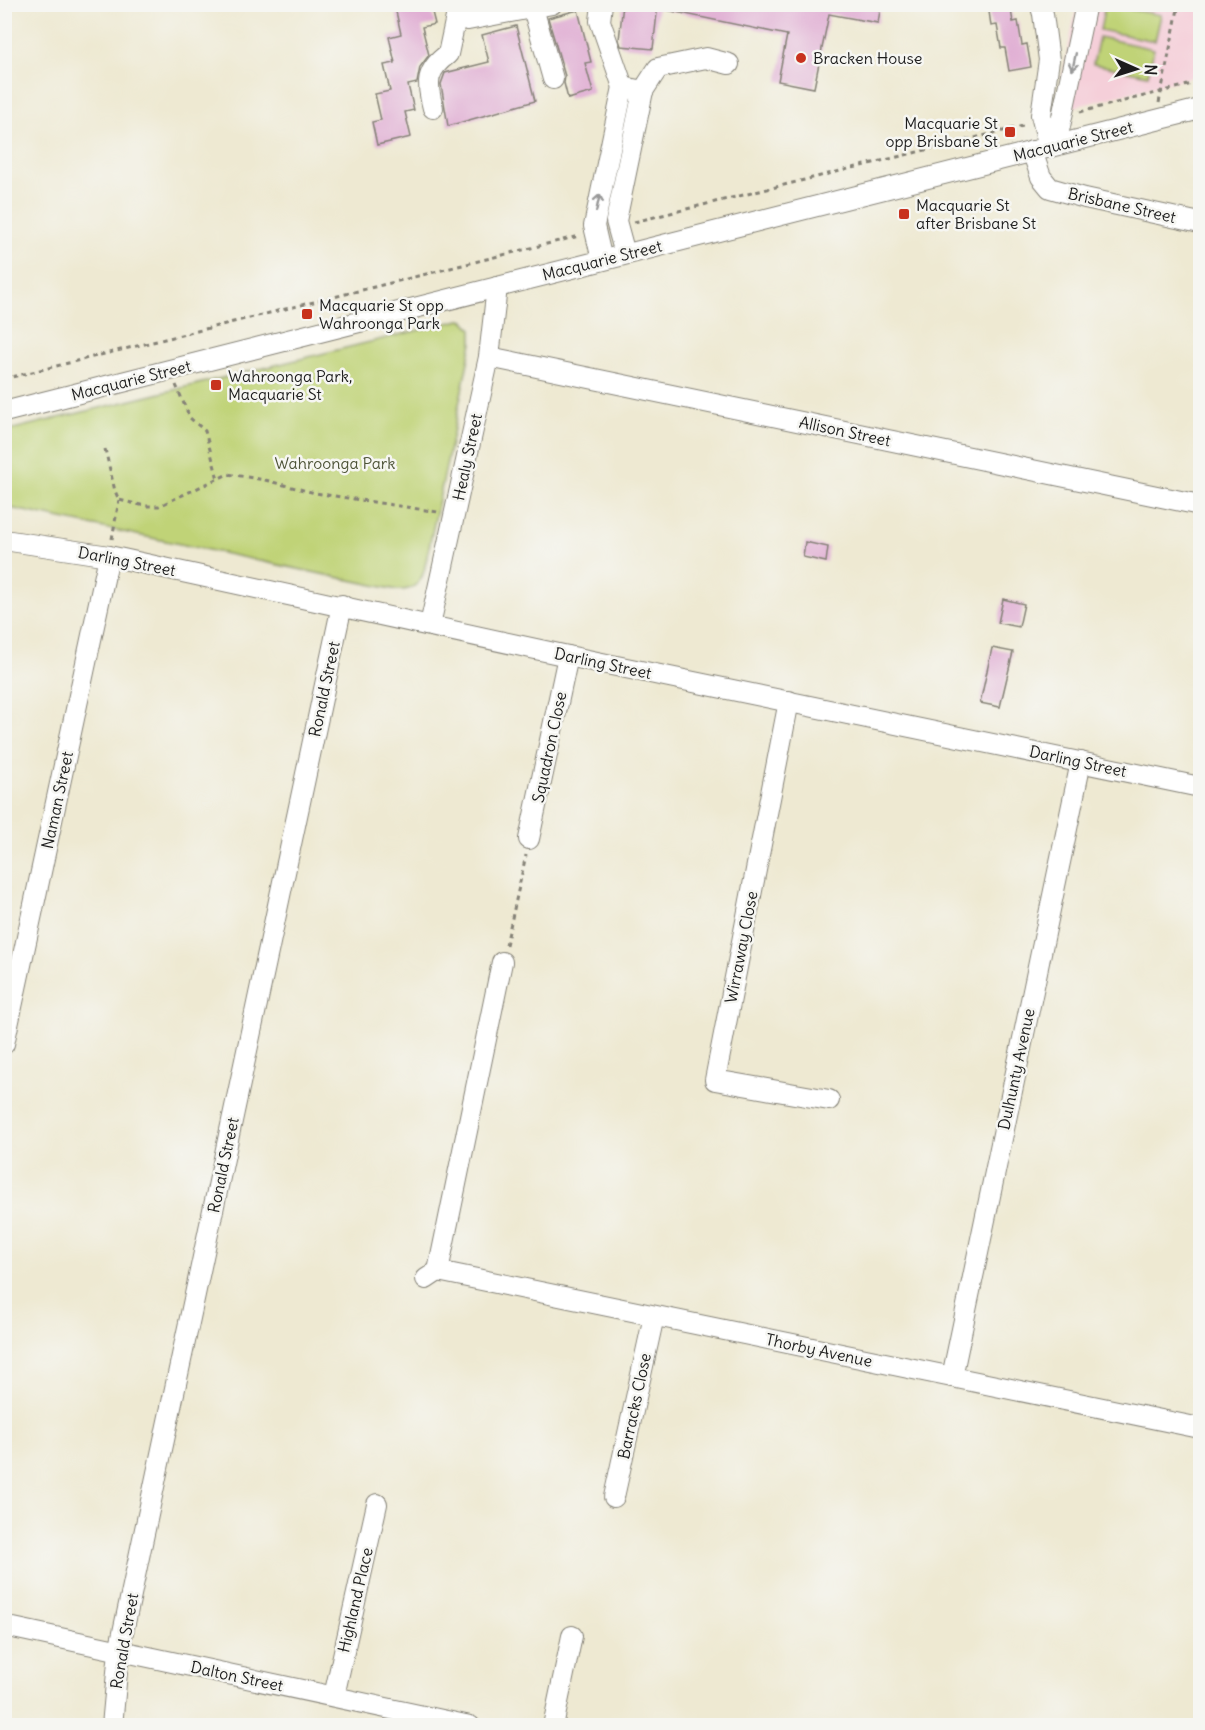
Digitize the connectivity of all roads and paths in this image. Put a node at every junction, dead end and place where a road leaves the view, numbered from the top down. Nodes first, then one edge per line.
1 (552, 4) edge
2 (1040, 4) edge
3 (1086, 4) edge
4 (1179, 4) edge
5 (601, 5) edge
6 (533, 8) junction
7 (456, 11) edge
8 (729, 64) dead end
9 (553, 79) dead end
10 (622, 87) junction
11 (643, 91) junction
12 (433, 108) dead end
13 (1200, 109) edge
14 (1155, 121) junction
15 (1046, 148) junction
16 (1200, 222) edge
17 (625, 254) junction
18 (602, 260) junction
19 (497, 287) junction
20 (489, 357) junction
21 (170, 370) junction
22 (4, 412) edge
23 (105, 449) dead end
24 (218, 479) junction
25 (119, 500) junction
26 (1200, 505) edge
27 (454, 515) junction
28 (4, 540) edge
29 (109, 556) junction
30 (342, 605) junction
31 (430, 625) junction
32 (568, 656) junction
33 (789, 701) junction
34 (1081, 762) junction
35 (1200, 787) edge
36 (529, 839) joint
37 (502, 962) joint
38 (4, 1044) edge
39 (829, 1100) dead end
40 (654, 1316) junction
41 (952, 1377) junction
42 (1200, 1428) edge
43 (614, 1497) dead end
44 (377, 1504) dead end
45 (4, 1626) edge
46 (572, 1636) dead end
47 (119, 1651) junction
48 (334, 1695) junction
49 (112, 1725) edge
50 (470, 1725) edge
51 (553, 1725) edge

1 - 6 street
2 - 15 street
3 -> 15 street
4 - 14 path
5 - 10 street
6 - 7 street
6 - 9 street
7 - 12 street
8 - 11 street
10 - 11 street
18 -> 10 street
11 - 17 street
13 - 14 street, Macquarie Street
14 - 15 street, Macquarie Street
15 - 16 street, Brisbane Street
15 - 17 street, Macquarie Street
17 - 18 street, Macquarie Street
18 - 19 street, Macquarie Street
19 - 20 street, Healy Street
19 - 21 street, Macquarie Street
20 - 26 street, Allison Street
20 - 27 street, Healy Street
21 - 22 street, Macquarie Street
21 - 24 path
23 - 25 path
24 - 25 path
24 - 27 path
25 - 29 path
27 - 31 street, Healy Street
28 - 29 street, Darling Street
29 - 30 street, Darling Street
29 - 38 street, Naman Street
30 - 31 street, Darling Street
30 - 47 street, Ronald Street
31 - 32 street, Darling Street
32 - 33 street, Darling Street
32 - 36 street, Squadron Close
33 - 34 street, Darling Street
33 - 39 street, Wirraway Close
34 - 35 street, Darling Street
34 - 41 street, Dulhunty Avenue
36 - 37 path
37 - 40 street, Thorby Avenue
40 - 41 street, Thorby Avenue
40 - 43 street, Barracks Close
41 - 42 street, Thorby Avenue
44 - 48 street, Highland Place
45 - 47 street, Dalton Street
46 - 51 street
47 - 48 street, Dalton Street
47 - 49 street, Ronald Street
48 - 50 street, Dalton Street

